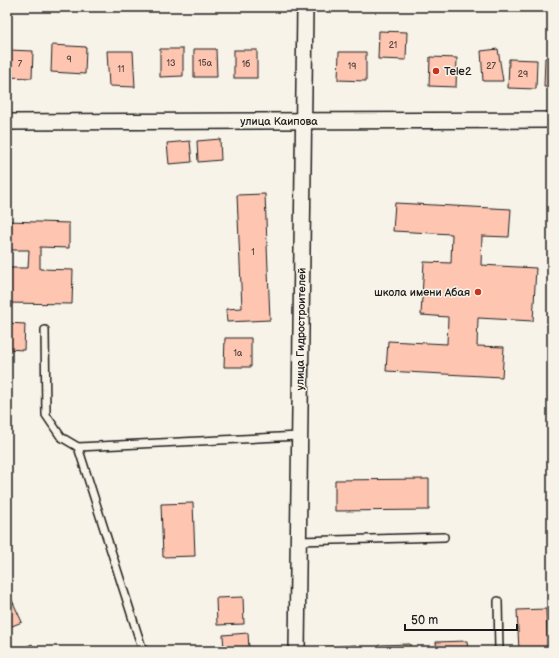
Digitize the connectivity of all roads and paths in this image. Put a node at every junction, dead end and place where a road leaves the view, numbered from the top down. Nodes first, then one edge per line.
1 (305, 7) edge
2 (552, 120) edge
3 (303, 121) junction
4 (7, 122) edge
5 (45, 330) dead end
6 (299, 436) junction
7 (78, 447) junction
8 (444, 537) dead end
9 (298, 541) junction
10 (498, 601) dead end
11 (143, 651) edge
12 (297, 651) edge
13 (499, 651) edge

1 - 3 street, улица Гидростроителей
2 - 3 street, улица Каипова
3 - 4 street, улица Каипова
3 - 6 street, улица Гидростроителей
5 - 7 lane
6 - 7 lane
6 - 9 street, улица Гидростроителей
7 - 11 lane
8 - 9 lane
9 - 12 street, улица Гидростроителей
10 - 13 lane

